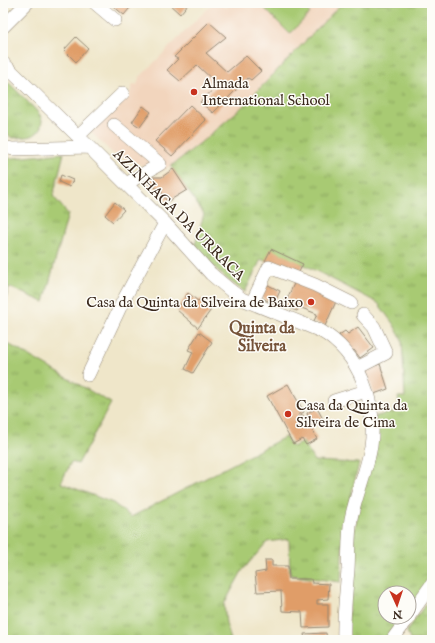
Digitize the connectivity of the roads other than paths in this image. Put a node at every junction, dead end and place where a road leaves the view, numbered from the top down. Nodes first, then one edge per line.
1 (27, 3) edge
2 (95, 3) edge
3 (115, 20) dead end
4 (3, 27) edge
5 (3, 63) edge
6 (123, 93) dead end
7 (114, 125) dead end
8 (78, 136) junction
9 (89, 146) junction
10 (6, 149) edge
11 (126, 184) junction
12 (165, 223) junction
13 (252, 303) junction
14 (351, 303) dead end
15 (362, 315) dead end
16 (357, 368) junction
17 (88, 375) dead end
18 (366, 391) junction
19 (334, 401) dead end
20 (432, 584) edge
21 (417, 606) edge
22 (403, 625) edge
23 (344, 640) edge
24 (392, 640) edge

1 - 4 street
2 - 3 street
5 - 8 street, AZINHAGA DA URRACA
6 - 8 street
7 - 11 street
8 - 9 street, AZINHAGA DA URRACA
9 - 10 street
9 - 11 street, AZINHAGA DA URRACA
11 - 12 street, AZINHAGA DA URRACA
12 - 13 street, AZINHAGA DA URRACA
12 - 17 street
13 - 14 street
13 - 16 street, AZINHAGA DA URRACA
15 - 16 street
16 - 18 street, AZINHAGA DA URRACA
18 - 19 street
18 - 23 street, AZINHAGA DA URRACA
20 - 21 street
22 - 24 street

